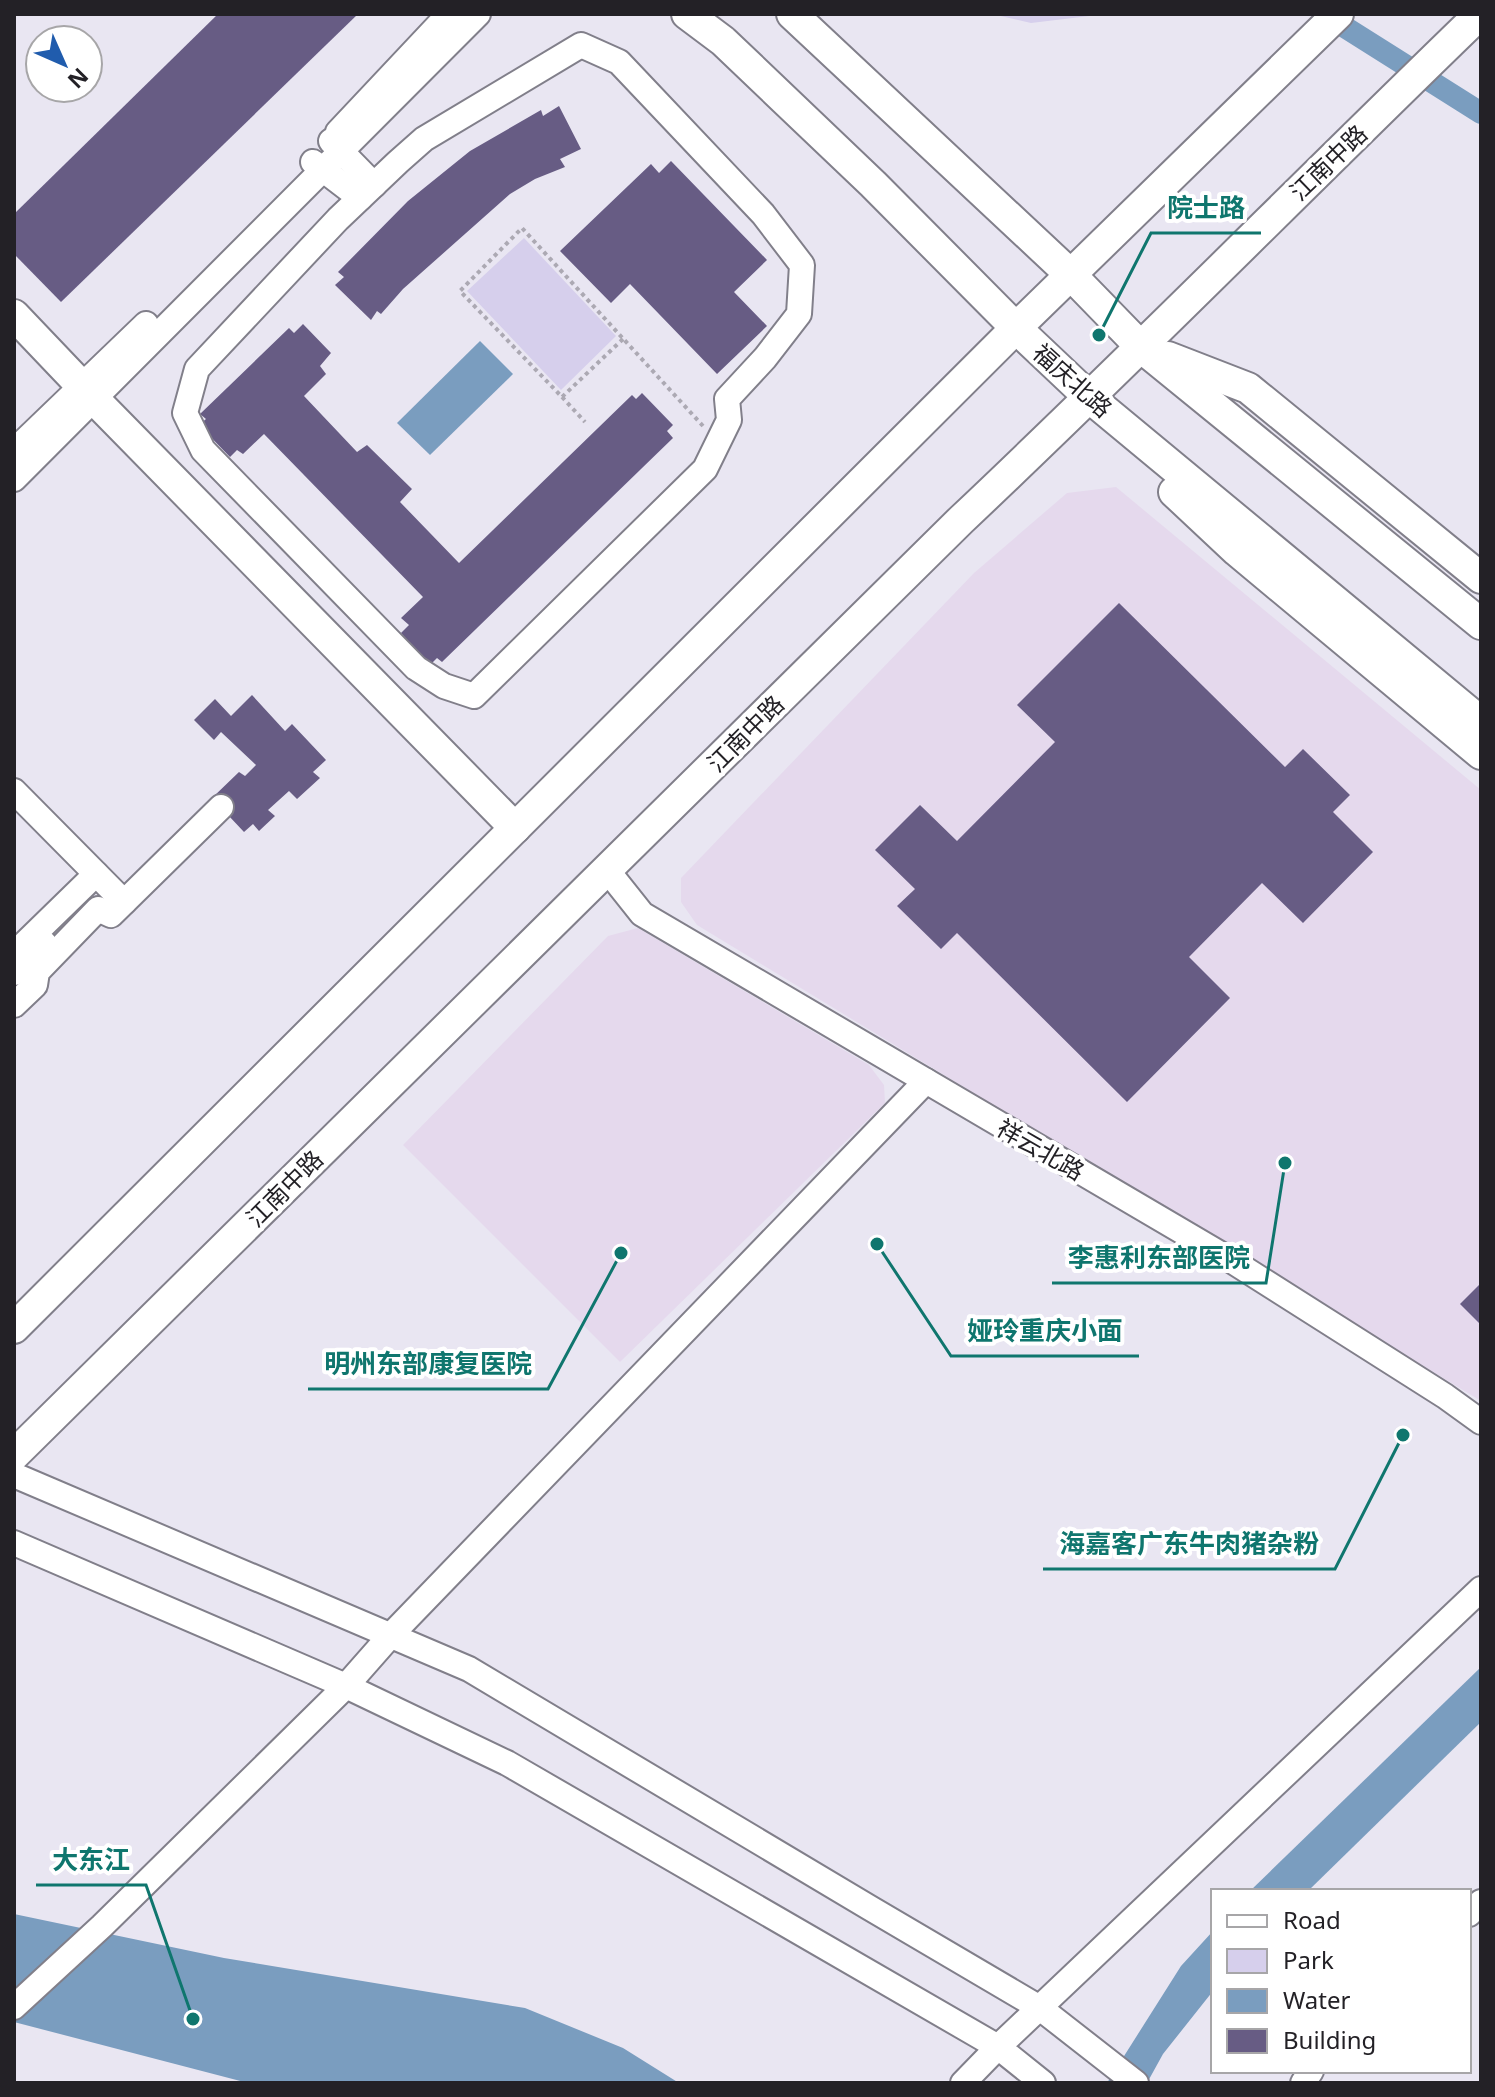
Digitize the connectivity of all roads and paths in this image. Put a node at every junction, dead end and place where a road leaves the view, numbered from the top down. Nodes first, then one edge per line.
1 (449, 14) edge
2 (478, 14) edge
3 (687, 14) edge
4 (792, 14) edge
5 (1338, 14) edge
6 (1471, 23) edge
7 (336, 145) junction
8 (317, 165) junction
9 (367, 191) junction
10 (1071, 275) junction
11 (14, 315) edge
12 (1016, 328) junction
13 (623, 339) junction
14 (1141, 347) junction
15 (87, 393) junction
16 (562, 397) junction
17 (1090, 398) junction
18 (585, 422) dead end
19 (718, 443) junction
20 (14, 451) edge
21 (14, 479) edge
22 (1481, 578) edge
23 (1481, 624) edge
24 (1481, 722) edge
25 (1481, 754) edge
26 (14, 791) edge
27 (221, 807) dead end
28 (515, 828) junction
29 (607, 870) junction
30 (96, 874) junction
31 (124, 902) junction
32 (98, 909) junction
33 (14, 954) edge
34 (14, 973) edge
35 (14, 1005) edge
36 (926, 1081) junction
37 (14, 1328) edge
38 (1481, 1422) edge
39 (14, 1455) edge
40 (14, 1475) edge
41 (14, 1543) edge
42 (1481, 1589) edge
43 (390, 1636) junction
44 (346, 1686) junction
45 (14, 2007) edge
46 (1040, 2008) junction
47 (998, 2047) junction
48 (963, 2083) edge
49 (1043, 2083) edge
50 (1136, 2083) edge

1 - 7 street
2 - 7 street
3 - 12 main road, 福庆北路
4 - 10 main road
5 - 10 main road
6 - 14 main road, 江南中路
7 - 8 street
7 - 9 street
8 - 9 street
8 - 15 street
9 - 19 street
9 - 19 street
10 - 12 main road
10 - 14 main road
11 - 15 main road
12 - 17 main road, 福庆北路
12 - 28 main road
13 - 16 path
13 - 16 path
13 - 19 path
14 - 17 main road, 江南中路
14 - 22 main road
14 - 23 main road
15 - 20 street
15 - 21 street
15 - 28 main road
16 - 18 path
17 - 24 main road, 福庆北路
17 - 25 main road
17 - 29 main road, 江南中路
26 - 30 street
27 - 31 street
28 - 37 main road
29 - 36 street, 祥云北路
29 - 39 main road, 江南中路
30 - 31 street
30 - 33 street
31 - 32 street
32 - 34 street
32 - 35 street
36 - 38 street, 祥云北路
36 - 43 street
40 - 43 street
41 - 44 street
42 - 46 street
43 - 44 street
43 - 46 street
44 - 45 street
44 - 47 street
46 - 47 street
46 - 50 street
47 - 48 street
47 - 49 street

